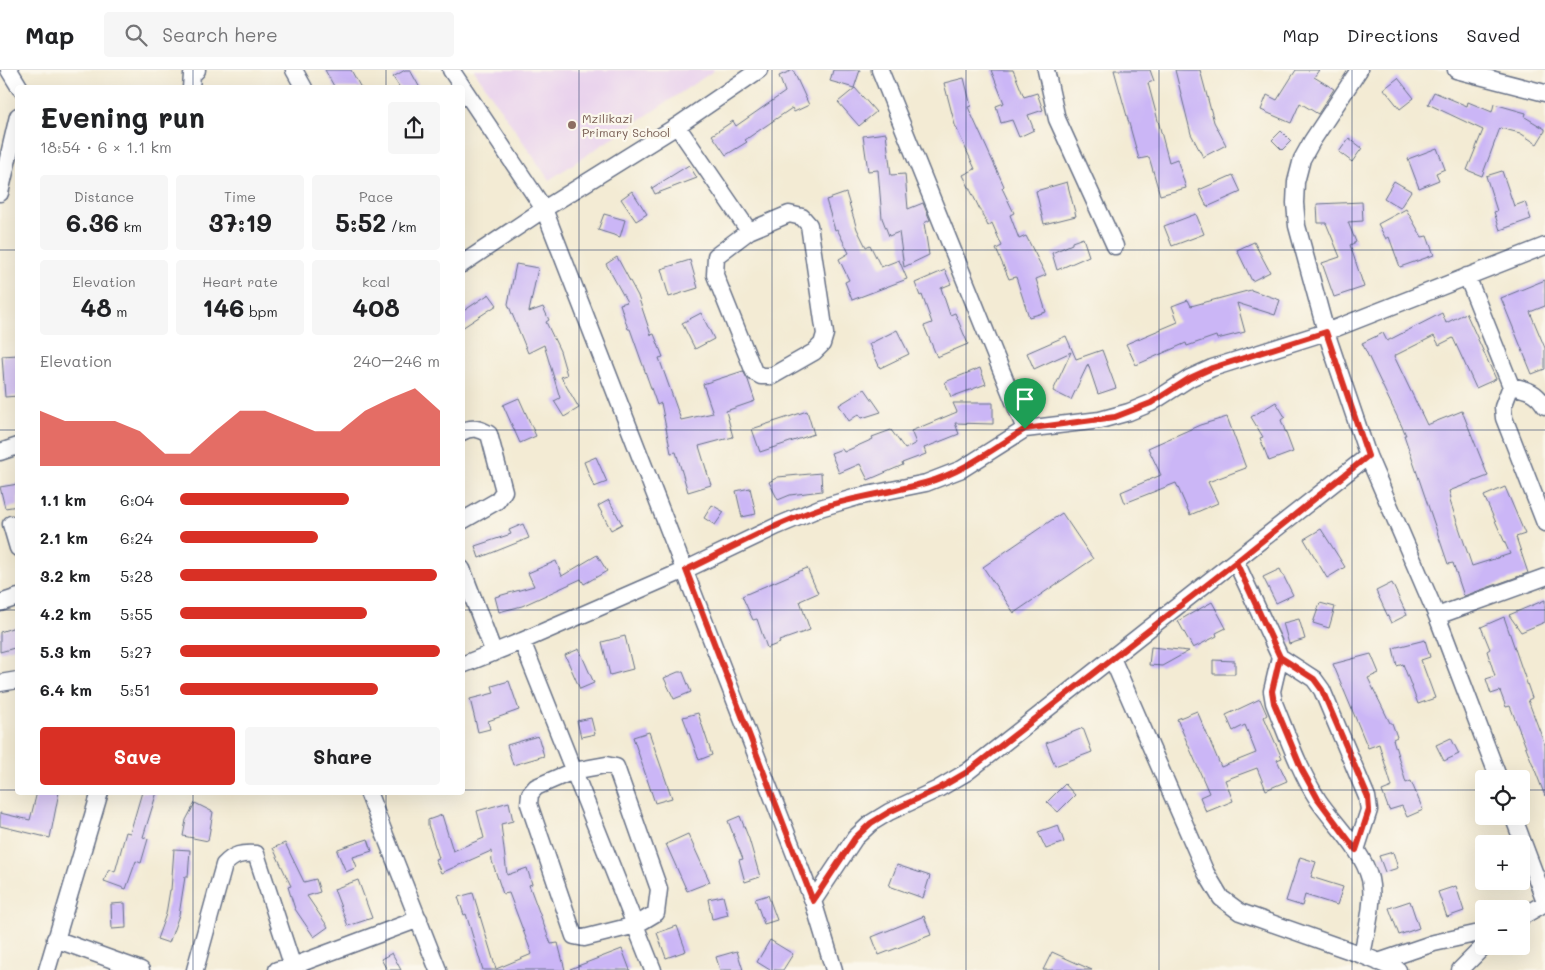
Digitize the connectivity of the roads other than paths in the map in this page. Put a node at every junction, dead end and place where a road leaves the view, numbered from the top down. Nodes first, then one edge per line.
1 (9, 70) edge
2 (196, 70) edge
3 (294, 70) edge
4 (451, 70) edge
5 (759, 70) edge
6 (880, 70) edge
7 (1046, 70) edge
8 (1359, 70) edge
9 (1456, 70) edge
10 (18, 85) edge
11 (191, 85) edge
12 (302, 85) edge
13 (461, 85) edge
14 (465, 91) edge
15 (1545, 92) edge
16 (677, 126) junction
17 (15, 129) edge
18 (0, 193) edge
19 (544, 209) junction
20 (748, 231) junction
21 (1114, 246) dead end
22 (1545, 246) edge
23 (465, 262) edge
24 (1467, 276) junction
25 (1326, 332) junction
26 (1511, 386) junction
27 (1545, 406) edge
28 (1025, 429) junction
29 (465, 430) edge
30 (15, 447) edge
31 (0, 452) edge
32 (1368, 456) junction
33 (465, 518) edge
34 (1545, 522) edge
35 (10, 525) edge
36 (15, 539) edge
37 (1236, 562) junction
38 (686, 570) junction
39 (465, 577) edge
40 (1545, 577) edge
41 (15, 598) edge
42 (0, 603) edge
43 (1437, 616) junction
44 (522, 641) junction
45 (494, 653) junction
46 (1280, 657) junction
47 (1112, 658) junction
48 (465, 664) edge
49 (15, 680) edge
50 (0, 683) edge
51 (573, 770) junction
52 (1496, 770) edge
53 (99, 795) edge
54 (369, 795) edge
55 (1516, 825) edge
56 (1356, 850) junction
57 (813, 901) junction
58 (1545, 902) edge
59 (1530, 911) edge
60 (419, 919) junction
61 (636, 925) junction
62 (1475, 934) edge
63 (55, 939) junction
64 (1362, 955) junction
65 (1475, 955) edge
66 (1378, 962) junction
67 (288, 969) edge
68 (47, 970) edge
69 (141, 970) edge
70 (194, 970) edge
71 (438, 970) edge
72 (653, 970) edge
73 (834, 970) edge
74 (1398, 970) edge
75 (1460, 970) edge

1 - 10 street
2 - 11 street
3 - 12 street
4 - 13 street
5 - 16 street
6 - 28 street
7 - 21 street
8 - 25 street
9 - 15 street
14 - 19 street
16 - 19 street
16 - 20 street
17 - 18 street
19 - 23 street
19 - 38 street
20 - 20 street
22 - 24 street
24 - 25 street
24 - 26 street
25 - 28 street
25 - 32 street
26 - 27 street
26 - 34 street
28 - 38 street
29 - 33 street
30 - 31 street
32 - 37 street
32 - 43 street
35 - 36 street
37 - 46 street
37 - 47 street
38 - 44 street
38 - 57 street
39 - 45 street
40 - 43 street
41 - 42 street
43 - 52 street
44 - 45 street
44 - 51 street
45 - 48 street
46 - 56 street
46 - 56 street
47 - 57 street
47 - 64 street
49 - 50 street
51 - 61 street
51 - 61 street
51 - 61 street
53 - 63 street
54 - 60 street
55 - 58 street
56 - 64 street
57 - 73 street
58 - 59 street
60 - 67 street
60 - 71 street
61 - 72 street
62 - 66 street
63 - 68 street
63 - 69 street
64 - 66 street
65 - 75 street
66 - 74 street
67 - 70 street

